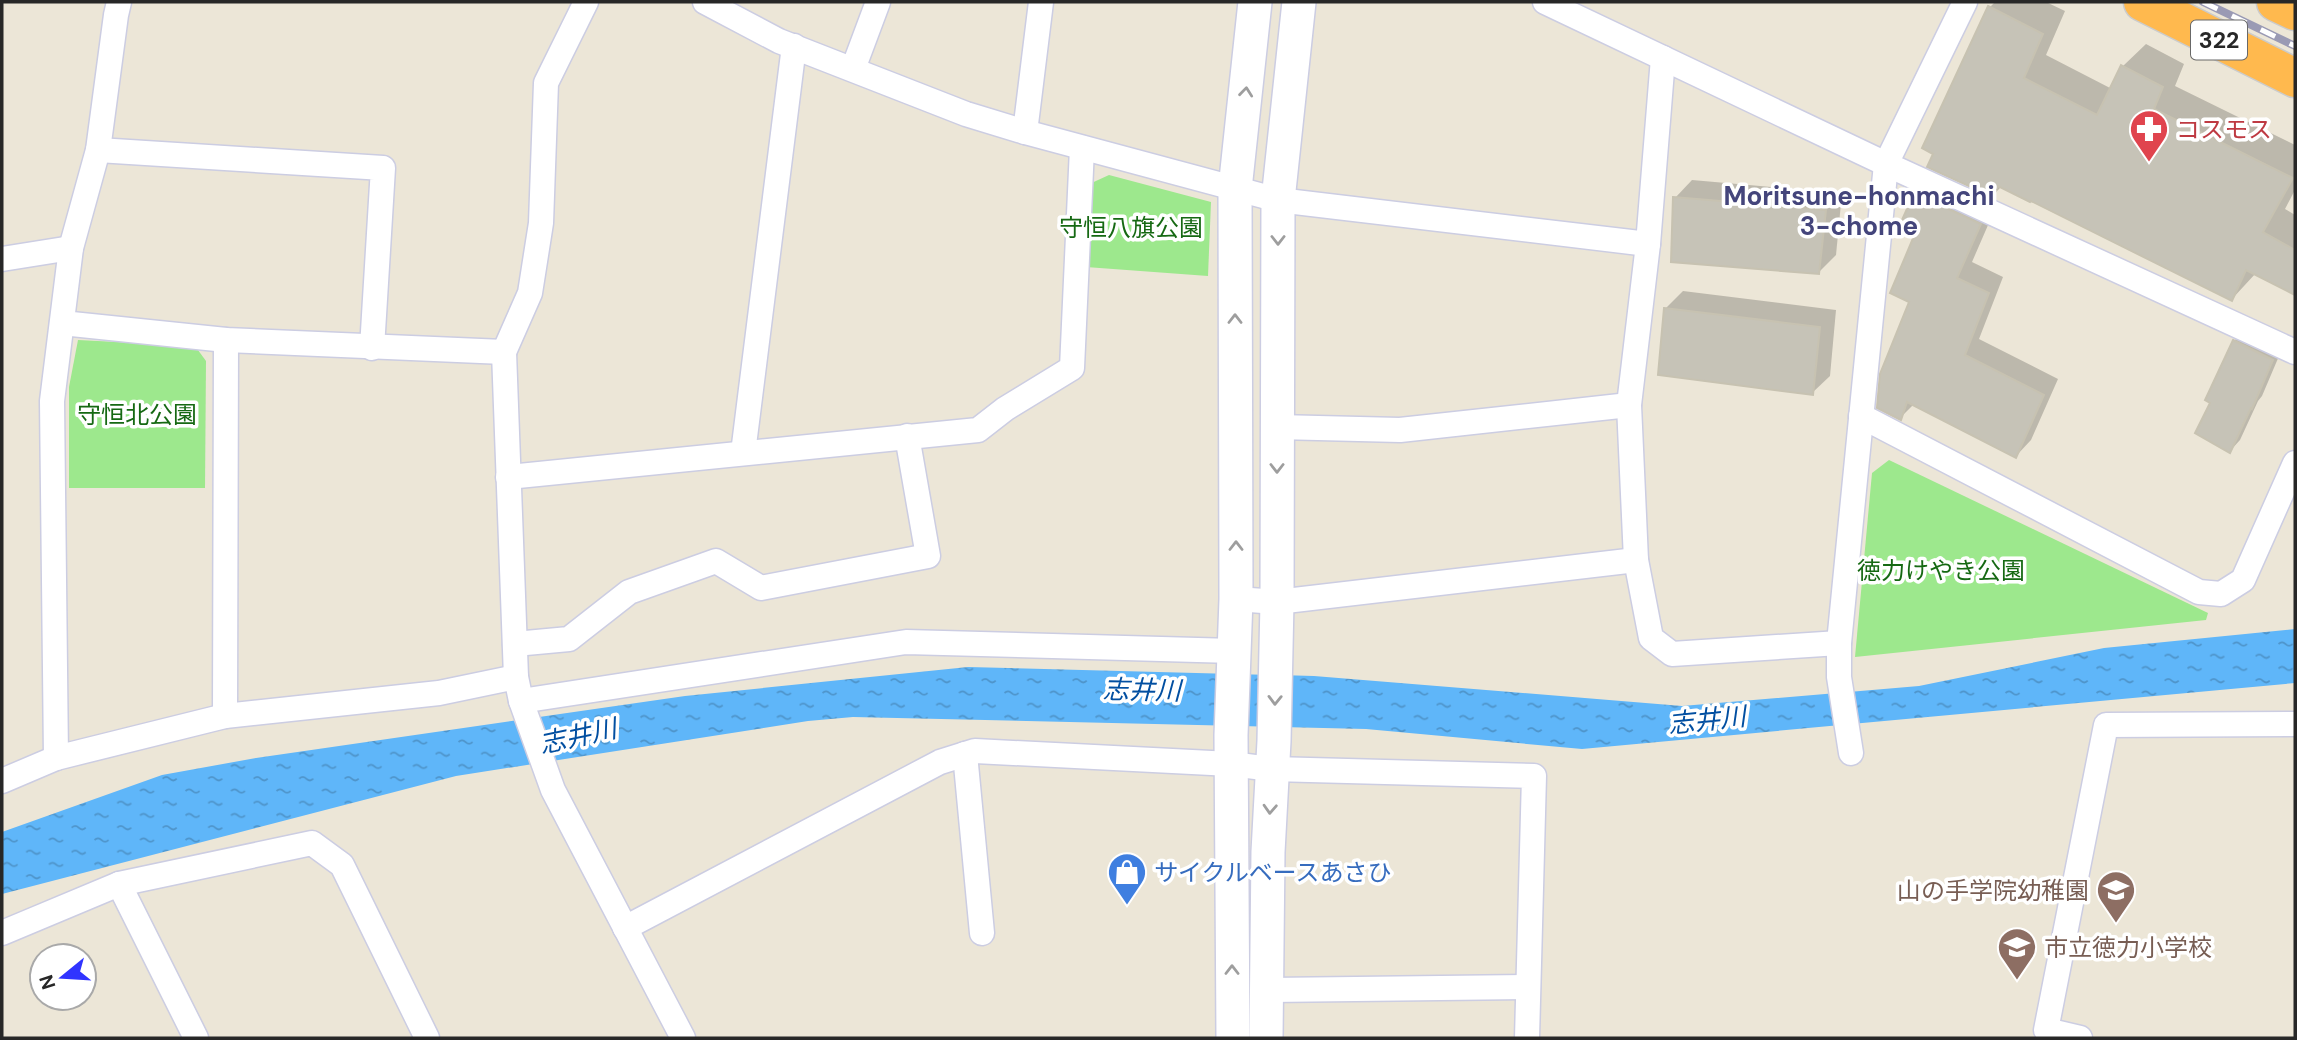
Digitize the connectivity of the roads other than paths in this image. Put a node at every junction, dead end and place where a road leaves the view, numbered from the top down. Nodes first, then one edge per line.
1 (119, 2) edge
2 (586, 2) edge
3 (705, 2) edge
4 (878, 2) edge
5 (1041, 2) edge
6 (1255, 2) edge
7 (1299, 2) edge
8 (1545, 2) edge
9 (1965, 2) edge
10 (2143, 2) edge
11 (2276, 2) edge
12 (2295, 11) edge
13 (794, 46) junction
14 (1663, 58) junction
15 (853, 69) junction
16 (2295, 78) edge
17 (1025, 132) junction
18 (1082, 148) junction
19 (99, 150) junction
20 (1886, 164) junction
21 (1235, 189) junction
22 (1278, 200) junction
23 (1648, 244) junction
24 (71, 248) junction
25 (2, 259) edge
26 (62, 323) junction
27 (226, 340) junction
28 (372, 348) junction
29 (504, 352) junction
30 (2295, 352) edge
31 (1629, 405) junction
32 (1861, 416) junction
33 (1277, 426) junction
34 (907, 436) junction
35 (743, 453) junction
36 (2295, 463) edge
37 (508, 477) junction
38 (1636, 560) junction
39 (1236, 599) junction
40 (1277, 602) junction
41 (1839, 643) junction
42 (515, 645) junction
43 (1233, 657) junction
44 (516, 677) junction
45 (521, 701) junction
46 (225, 716) junction
47 (2295, 724) edge
48 (1849, 743) dead end
49 (1231, 750) junction
50 (965, 754) junction
51 (1273, 755) junction
52 (56, 758) junction
53 (2, 781) edge
54 (119, 884) junction
55 (625, 928) junction
56 (2, 933) edge
57 (982, 933) dead end
58 (1528, 987) junction
59 (1266, 990) junction
60 (196, 1038) edge
61 (427, 1038) edge
62 (683, 1038) edge
63 (1233, 1038) edge
64 (1266, 1038) edge
65 (1527, 1038) edge
66 (2080, 1038) edge

1 - 19 street
2 - 29 street
3 - 13 street
4 - 15 street
5 - 17 street
21 -> 6 street
7 - 22 street
8 - 14 street
9 - 20 street
10 - 16 highway, 322
11 - 12 highway, 322
13 - 15 street
13 - 35 street
14 - 20 street
14 - 23 street
15 - 17 street
17 - 18 street
18 - 21 street
18 - 34 street
19 - 24 street
19 - 28 street
20 - 30 street
20 - 32 street
21 - 22 street
39 -> 21 street
22 - 23 street
22 -> 33 street
23 - 31 street
24 - 25 street
24 - 26 street
26 - 27 street
26 - 52 street
27 - 28 street
27 - 46 street
28 - 29 street
29 - 37 street
31 - 33 street
31 - 38 street
32 - 36 street
32 - 41 street
33 -> 40 street
34 - 35 street
34 - 42 street
35 - 37 street
37 - 42 street
38 - 40 street
38 - 41 street
39 - 40 street
39 - 43 street
40 -> 51 street
41 - 48 street
42 - 44 street
43 - 45 street
43 - 49 street
44 - 45 street
44 - 46 street
45 - 55 street
46 - 52 street
47 - 66 street
49 - 50 street
49 - 51 street
63 -> 49 street
50 - 55 street
50 - 57 street
51 - 58 street
51 -> 59 street
52 - 53 street
54 - 56 street
54 - 60 street
54 - 61 street
55 - 62 street
58 - 59 street
58 - 65 street
59 - 64 street

